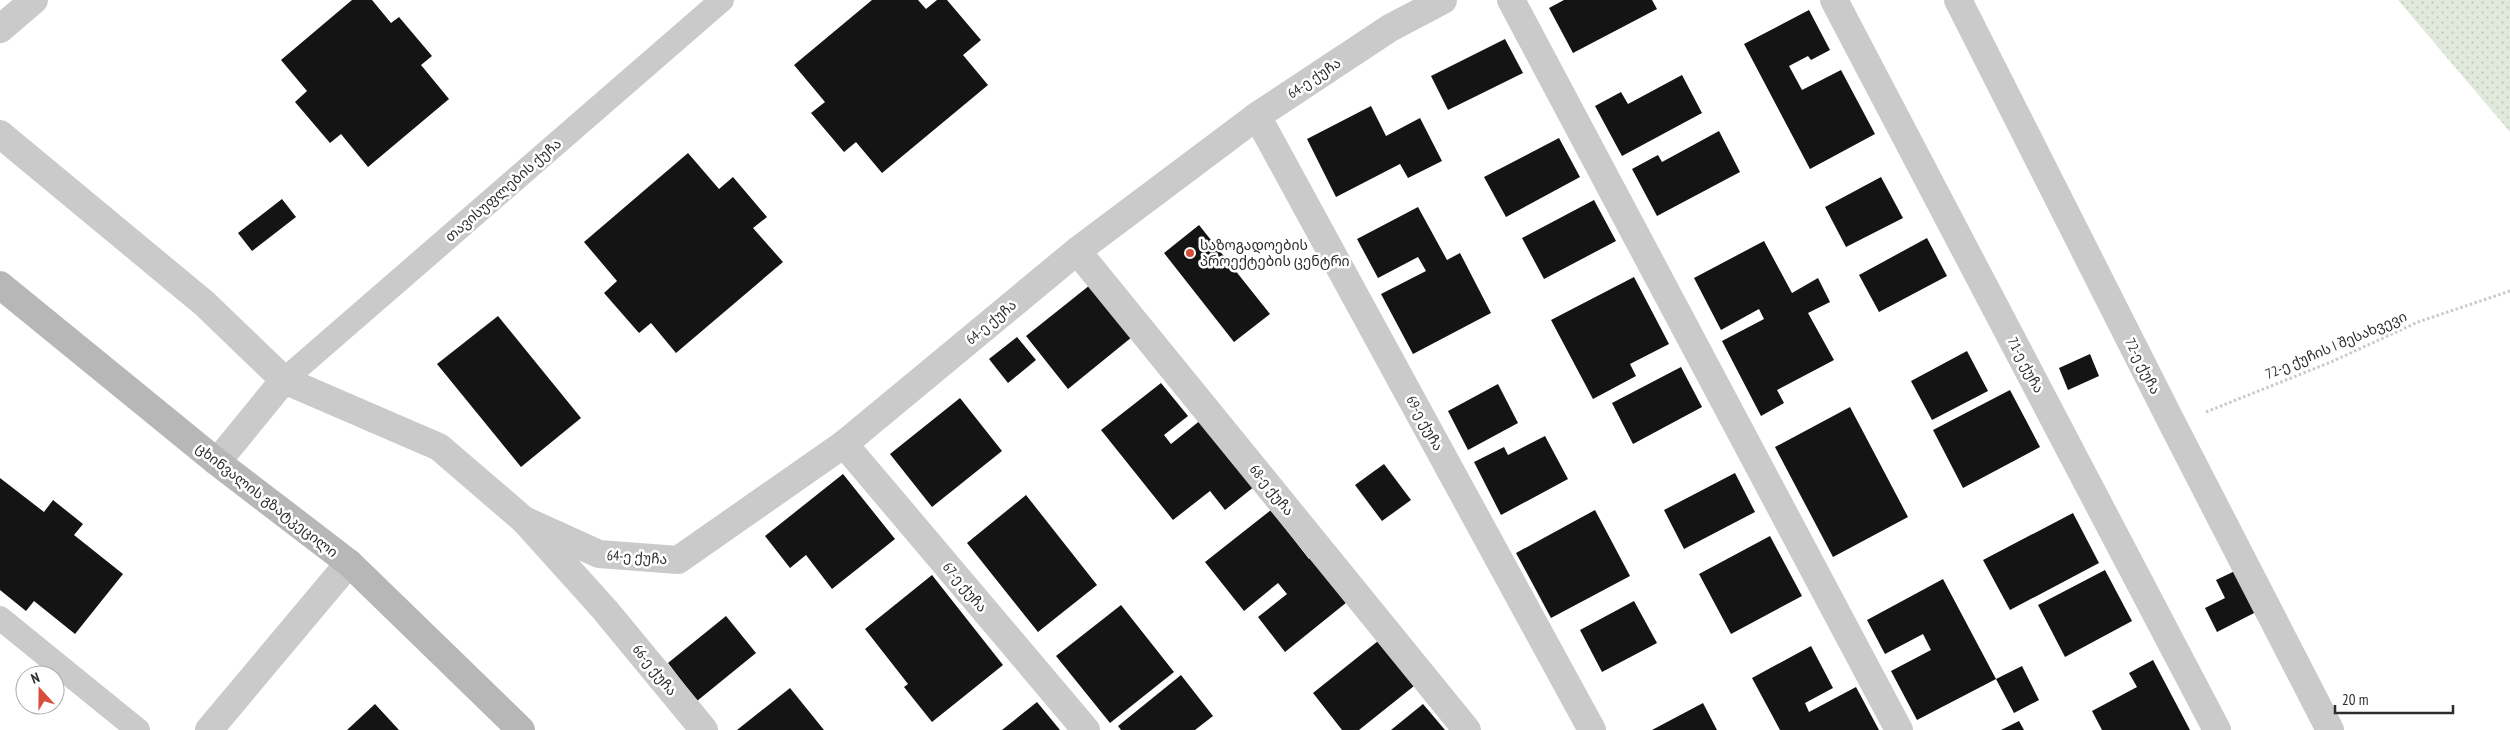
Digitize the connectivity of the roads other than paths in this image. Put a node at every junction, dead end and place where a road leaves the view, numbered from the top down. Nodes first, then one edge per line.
1 (34, 0) edge
2 (722, 0) edge
3 (1444, 0) edge
4 (1511, 0) edge
5 (1834, 0) edge
6 (1958, 0) edge
7 (0, 29) edge
8 (1257, 116) junction
9 (0, 134) edge
10 (1077, 251) junction
11 (0, 285) edge
12 (284, 380) junction
13 (844, 444) junction
14 (217, 462) junction
15 (524, 520) junction
16 (348, 563) junction
17 (0, 618) edge
18 (138, 730) edge
19 (209, 730) edge
20 (521, 730) edge
21 (704, 730) edge
22 (1086, 730) edge
23 (1467, 730) edge
24 (1592, 730) edge
25 (1899, 730) edge
26 (2218, 730) edge
27 (2330, 730) edge

1 - 7 street
2 - 12 lane, თავისუფლების ქუჩა
3 - 8 street, 64-ე ქუჩა
4 - 25 street
5 - 26 street, 71-ე ქუჩა
6 - 27 street, 72-ე ქუჩა
8 - 10 street, 64-ე ქუჩა
8 - 24 street, 69-ე ქუჩა
9 - 12 street
10 - 13 street, 64-ე ქუჩა
10 - 23 street, 68-ე ქუჩა
11 - 14 main road, ცხინვალის გზატკეცილი
12 - 14 street
12 - 15 street
13 - 15 street, 64-ე ქუჩა
13 - 22 street, 67-ე ქუჩა
14 - 16 main road, ცხინვალის გზატკეცილი
15 - 21 street, 66-ე ქუჩა
16 - 19 street
16 - 20 main road, ცხინვალის გზატკეცილი
17 - 18 lane

